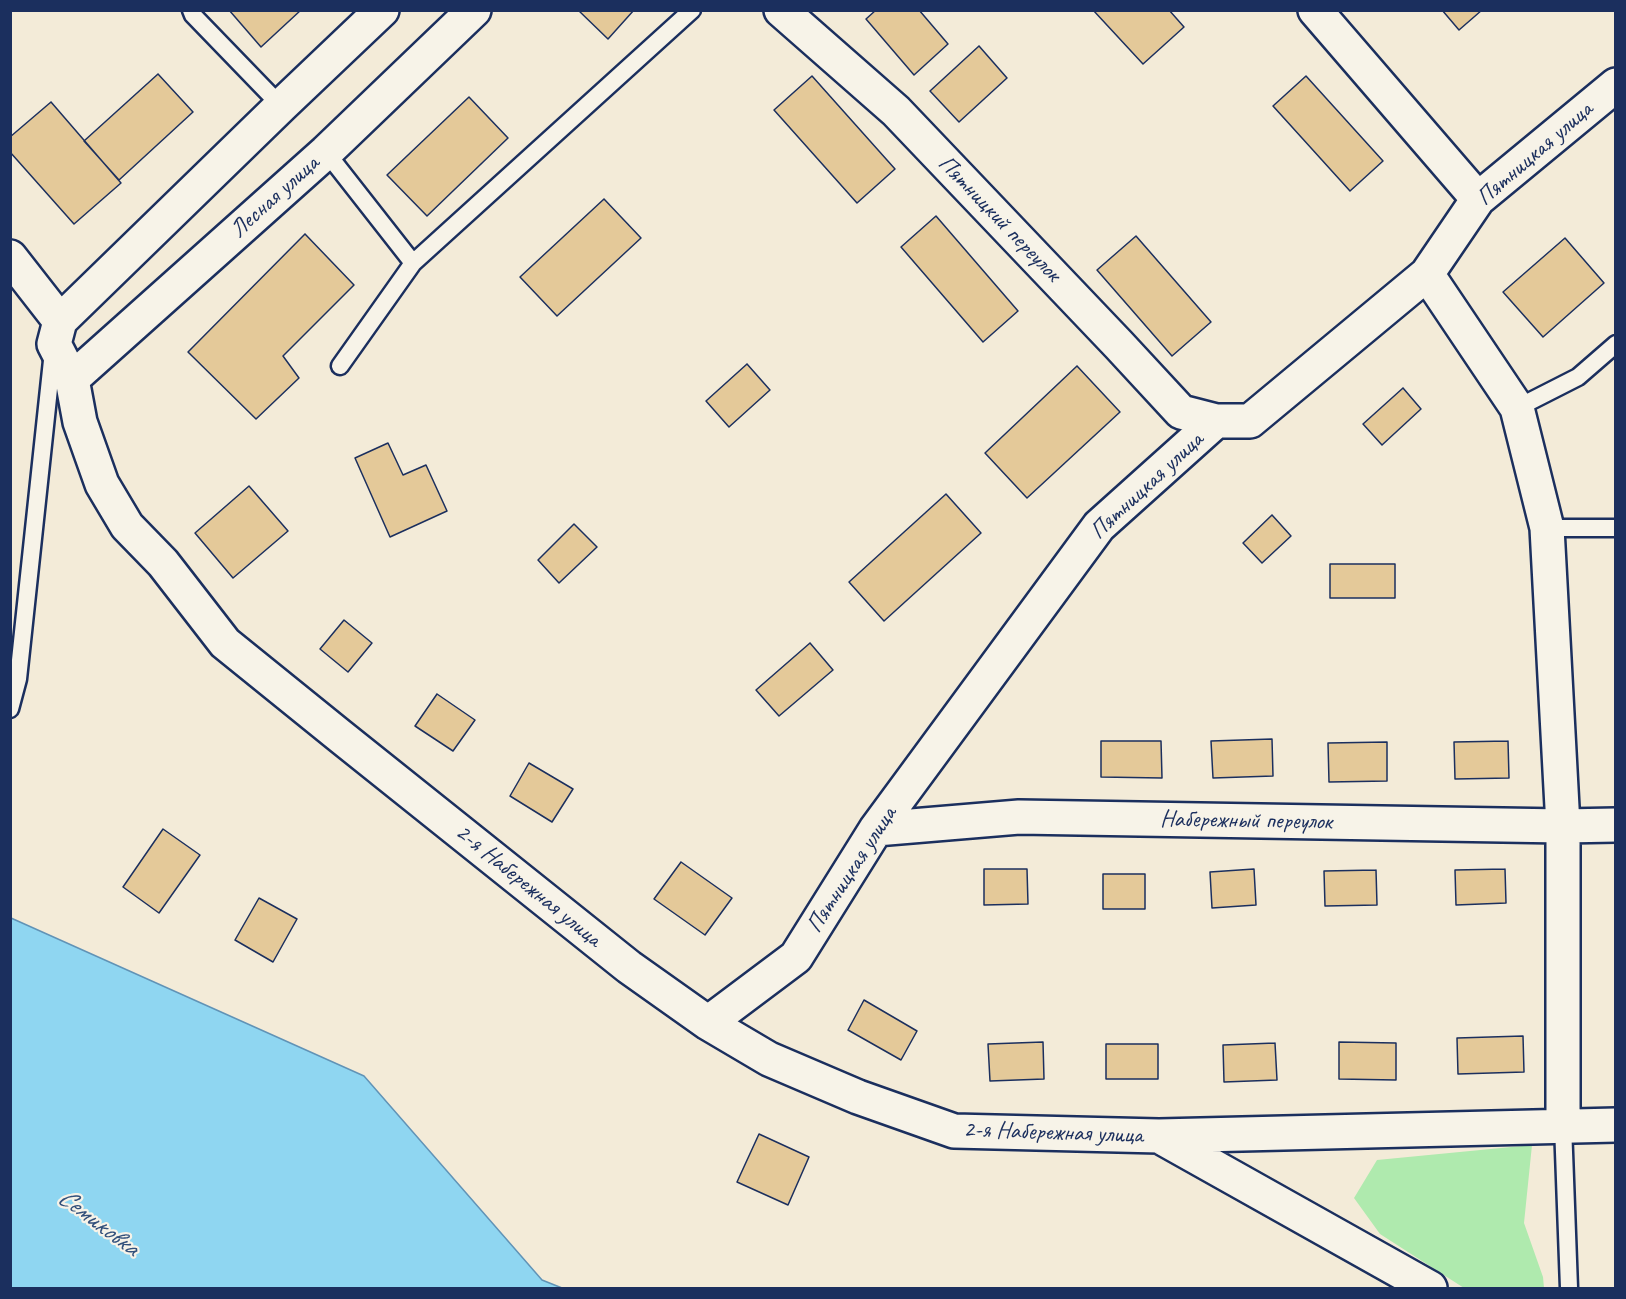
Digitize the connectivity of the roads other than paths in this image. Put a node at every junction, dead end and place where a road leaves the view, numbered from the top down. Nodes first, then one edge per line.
1 (191, 10) edge
2 (382, 10) edge
3 (474, 10) edge
4 (692, 10) edge
5 (781, 10) edge
6 (1315, 10) edge
7 (1616, 85) edge
8 (281, 106) junction
9 (326, 152) junction
10 (1478, 199) junction
11 (10, 256) edge
12 (413, 263) junction
13 (1427, 274) junction
14 (57, 332) junction
15 (1616, 344) edge
16 (340, 366) dead end
17 (72, 379) junction
18 (1517, 408) junction
19 (1216, 421) junction
20 (1547, 528) junction
21 (1616, 528) edge
22 (10, 709) edge
23 (1616, 825) edge
24 (1563, 826) junction
25 (876, 828) junction
26 (708, 1023) junction
27 (1563, 1125) junction
28 (1616, 1125) edge
29 (1159, 1136) junction
30 (1430, 1288) edge
31 (1569, 1288) edge

1 - 8 lane
2 - 8 street
3 - 9 street, Лесная улица
4 - 12 lane
5 - 19 street, Пятницкий переулок
6 - 10 street
7 - 10 street, Пятницкая улица
8 - 14 street
9 - 12 lane
9 - 17 street, Лесная улица
10 - 13 street, Пятницкая улица
11 - 14 street, 2-я Набережная улица
12 - 16 lane
13 - 18 street
13 - 19 street, Пятницкая улица
14 - 17 street, 2-я Набережная улица
14 - 22 lane
15 - 18 lane
17 - 26 street, 2-я Набережная улица
18 - 20 street
19 - 25 street, Пятницкая улица
20 - 21 lane
20 - 24 street
23 - 24 street, Набережный переулок
24 - 25 street, Набережный переулок
24 - 27 street
25 - 26 street, Пятницкая улица
26 - 29 street, 2-я Набережная улица
27 - 28 street, 2-я Набережная улица
27 - 29 street, 2-я Набережная улица
27 - 31 lane
29 - 30 street, 2-я Набережная улица

